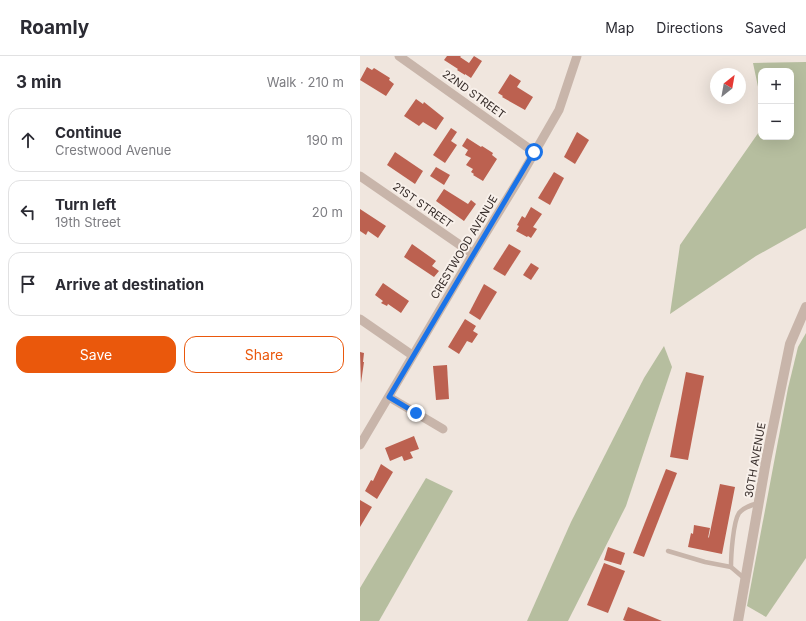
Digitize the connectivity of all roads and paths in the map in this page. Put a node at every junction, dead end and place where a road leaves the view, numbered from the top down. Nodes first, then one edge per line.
1 (399, 56) edge
2 (577, 56) edge
3 (534, 152) junction
4 (360, 176) edge
5 (473, 254) junction
6 (806, 307) edge
7 (360, 319) edge
8 (412, 355) junction
9 (389, 397) junction
10 (443, 429) dead end
11 (360, 445) edge
12 (759, 503) junction
13 (668, 551) dead end
14 (731, 567) junction
15 (745, 580) junction
16 (738, 621) edge

1 - 3 street, 22ND STREET
2 - 3 street, CRESTWOOD AVENUE
3 - 5 street, CRESTWOOD AVENUE
4 - 5 street, 21ST STREET
5 - 8 street, CRESTWOOD AVENUE
6 - 12 street, 30TH AVENUE
7 - 8 street
8 - 9 street, CRESTWOOD AVENUE
9 - 10 street
9 - 11 street, CRESTWOOD AVENUE
12 - 14 lane
12 - 15 street, 30TH AVENUE
13 - 14 lane
14 - 15 lane
15 - 16 street, 30TH AVENUE

